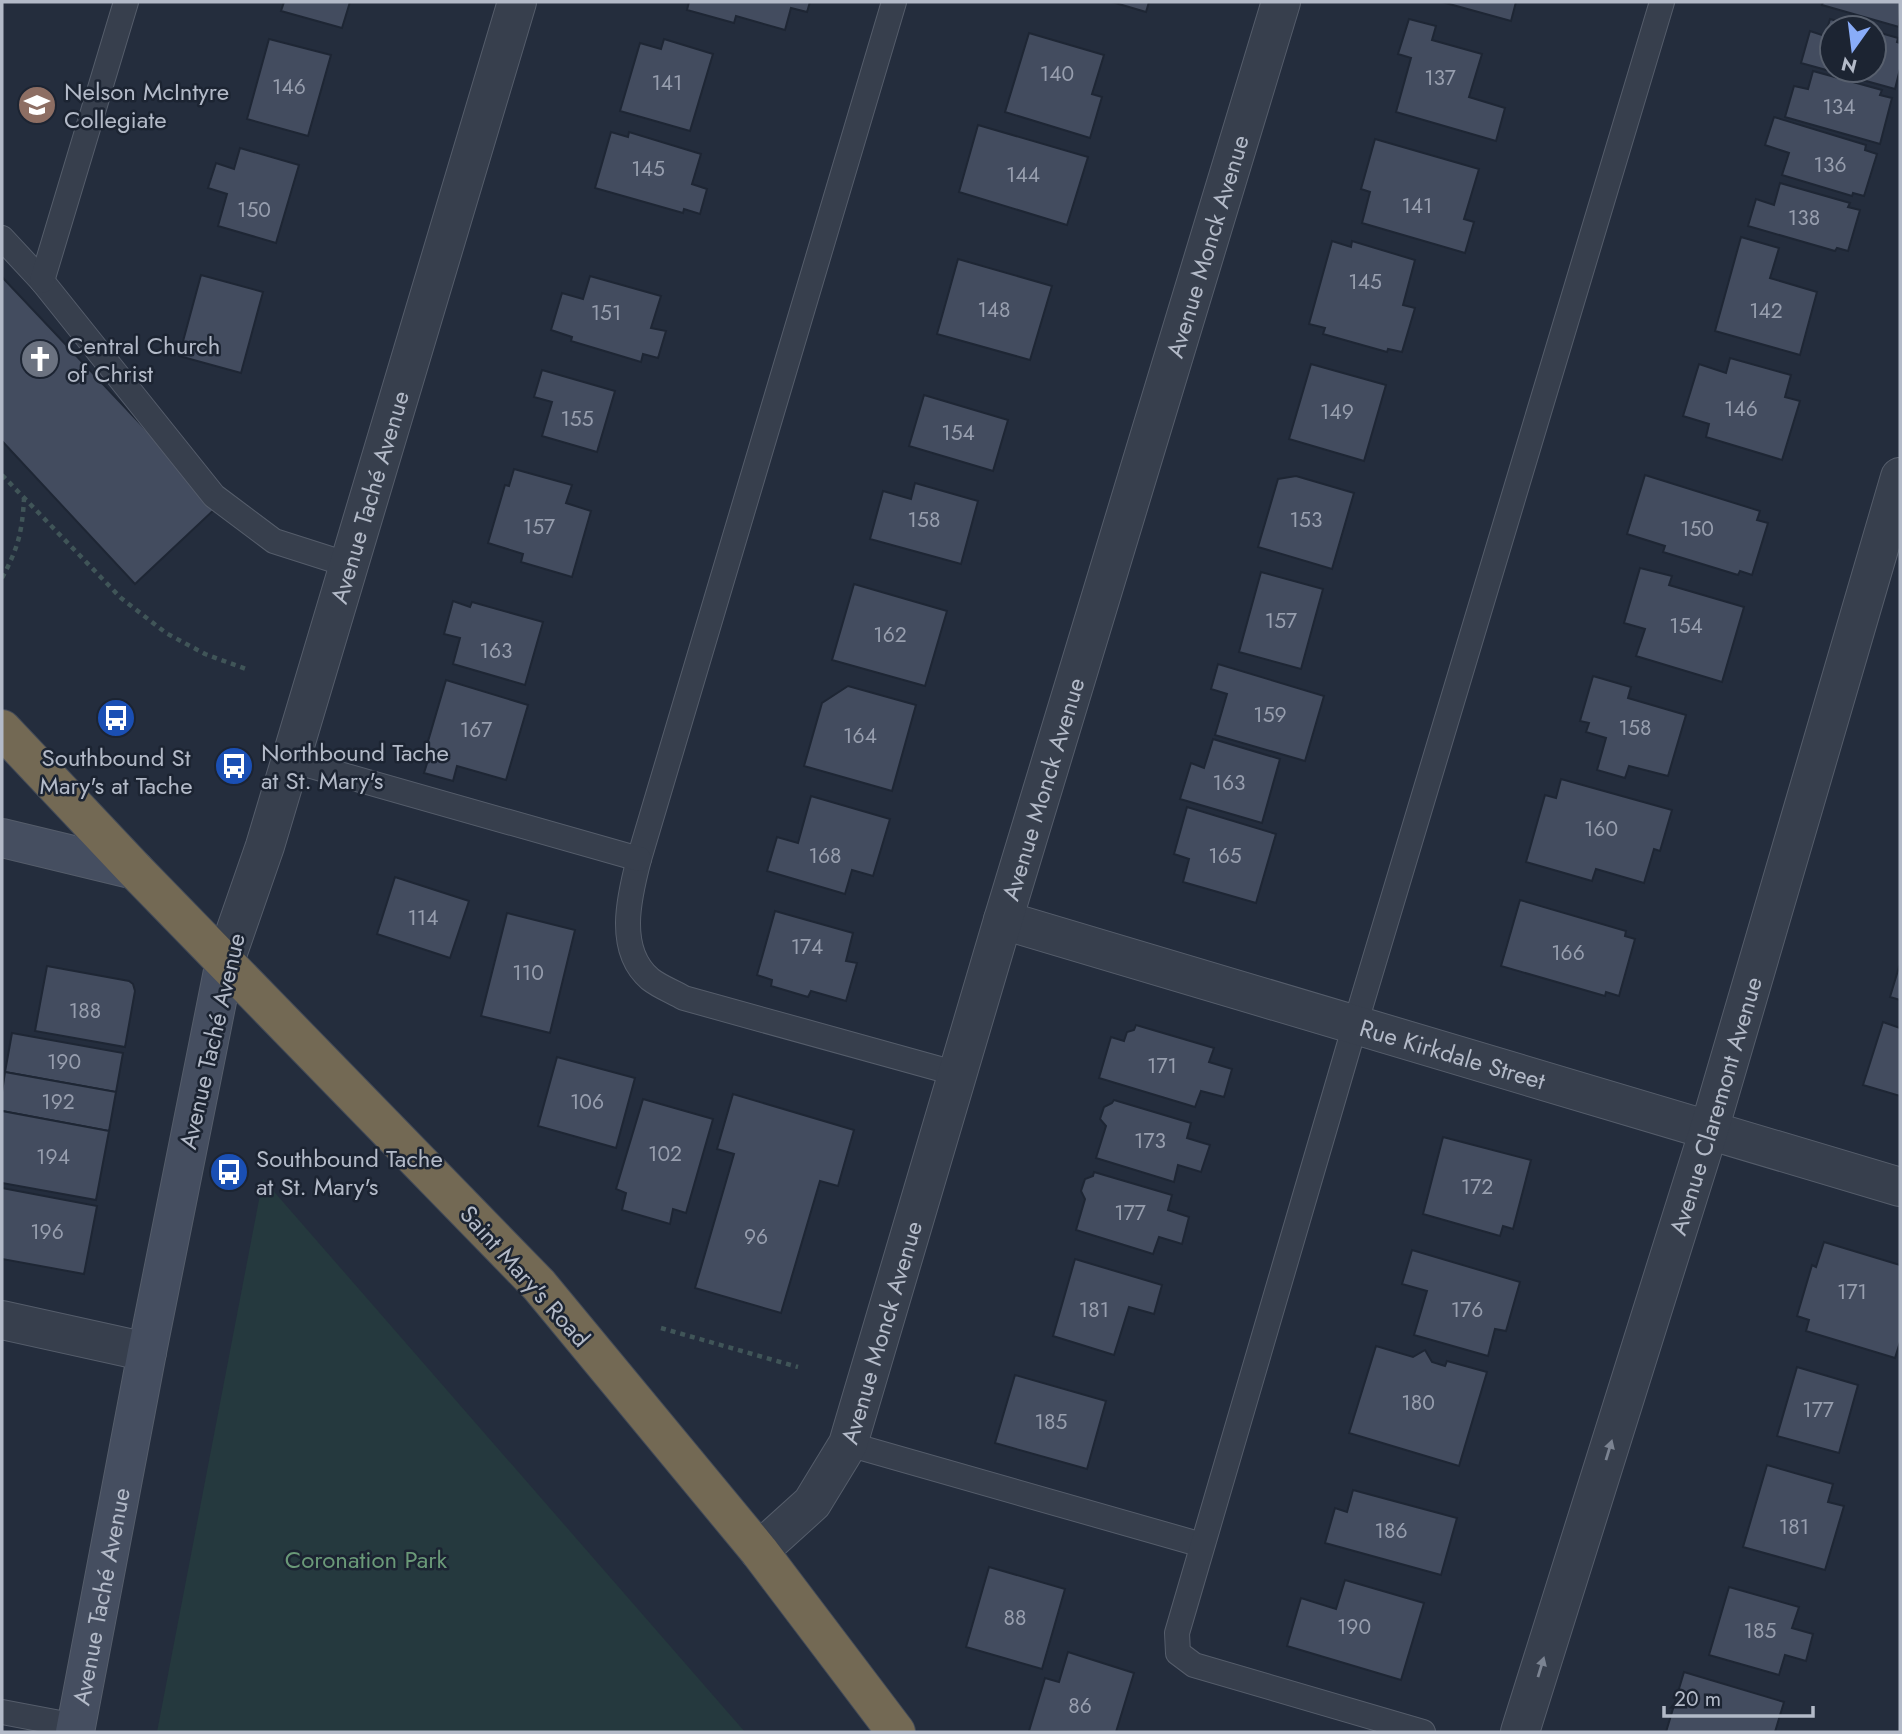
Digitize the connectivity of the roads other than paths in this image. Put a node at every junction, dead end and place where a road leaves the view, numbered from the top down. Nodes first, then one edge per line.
1 (127, 2) edge
2 (517, 2) edge
3 (894, 2) edge
4 (1281, 2) edge
5 (1662, 2) edge
6 (2, 238) edge
7 (42, 281) junction
8 (1900, 477) edge
9 (349, 565) junction
10 (2, 729) edge
11 (290, 760) junction
12 (2, 838) edge
13 (639, 859) junction
14 (135, 870) junction
15 (1003, 920) junction
16 (225, 961) junction
17 (1355, 1025) junction
18 (958, 1074) junction
19 (1709, 1130) junction
20 (1900, 1187) edge
21 (2, 1320) edge
22 (147, 1352) junction
23 (848, 1444) junction
24 (1202, 1545) junction
25 (759, 1551) junction
26 (2, 1712) edge
27 (76, 1729) edge
28 (896, 1732) edge
29 (1423, 1732) edge
30 (1520, 1732) edge

1 - 7 lane
2 - 9 street, Avenue Taché Avenue
3 - 13 lane
4 - 15 street, Avenue Monck Avenue
5 - 17 lane
6 - 7 lane
7 - 9 lane
8 - 19 street, Avenue Claremont Avenue
9 - 11 street, Avenue Taché Avenue
10 - 14 highway, Saint Mary's Road
11 - 13 lane
11 - 16 street, Avenue Taché Avenue
12 - 14 street
13 - 18 lane
14 - 16 highway, Saint Mary's Road
15 - 17 street, Rue Kirkdale Street
15 - 18 street, Avenue Monck Avenue
16 - 22 street, Avenue Taché Avenue
16 - 25 highway, Saint Mary's Road
17 - 19 street, Rue Kirkdale Street
17 - 24 lane
18 - 23 street, Avenue Monck Avenue
19 - 20 street, Rue Kirkdale Street
30 -> 19 street, Avenue Claremont Avenue
21 - 22 street
22 - 27 street, Avenue Taché Avenue
23 - 24 lane
23 - 25 street, Avenue Monck Avenue
24 - 29 lane
25 - 28 highway, Saint Mary's Road
26 - 27 lane

